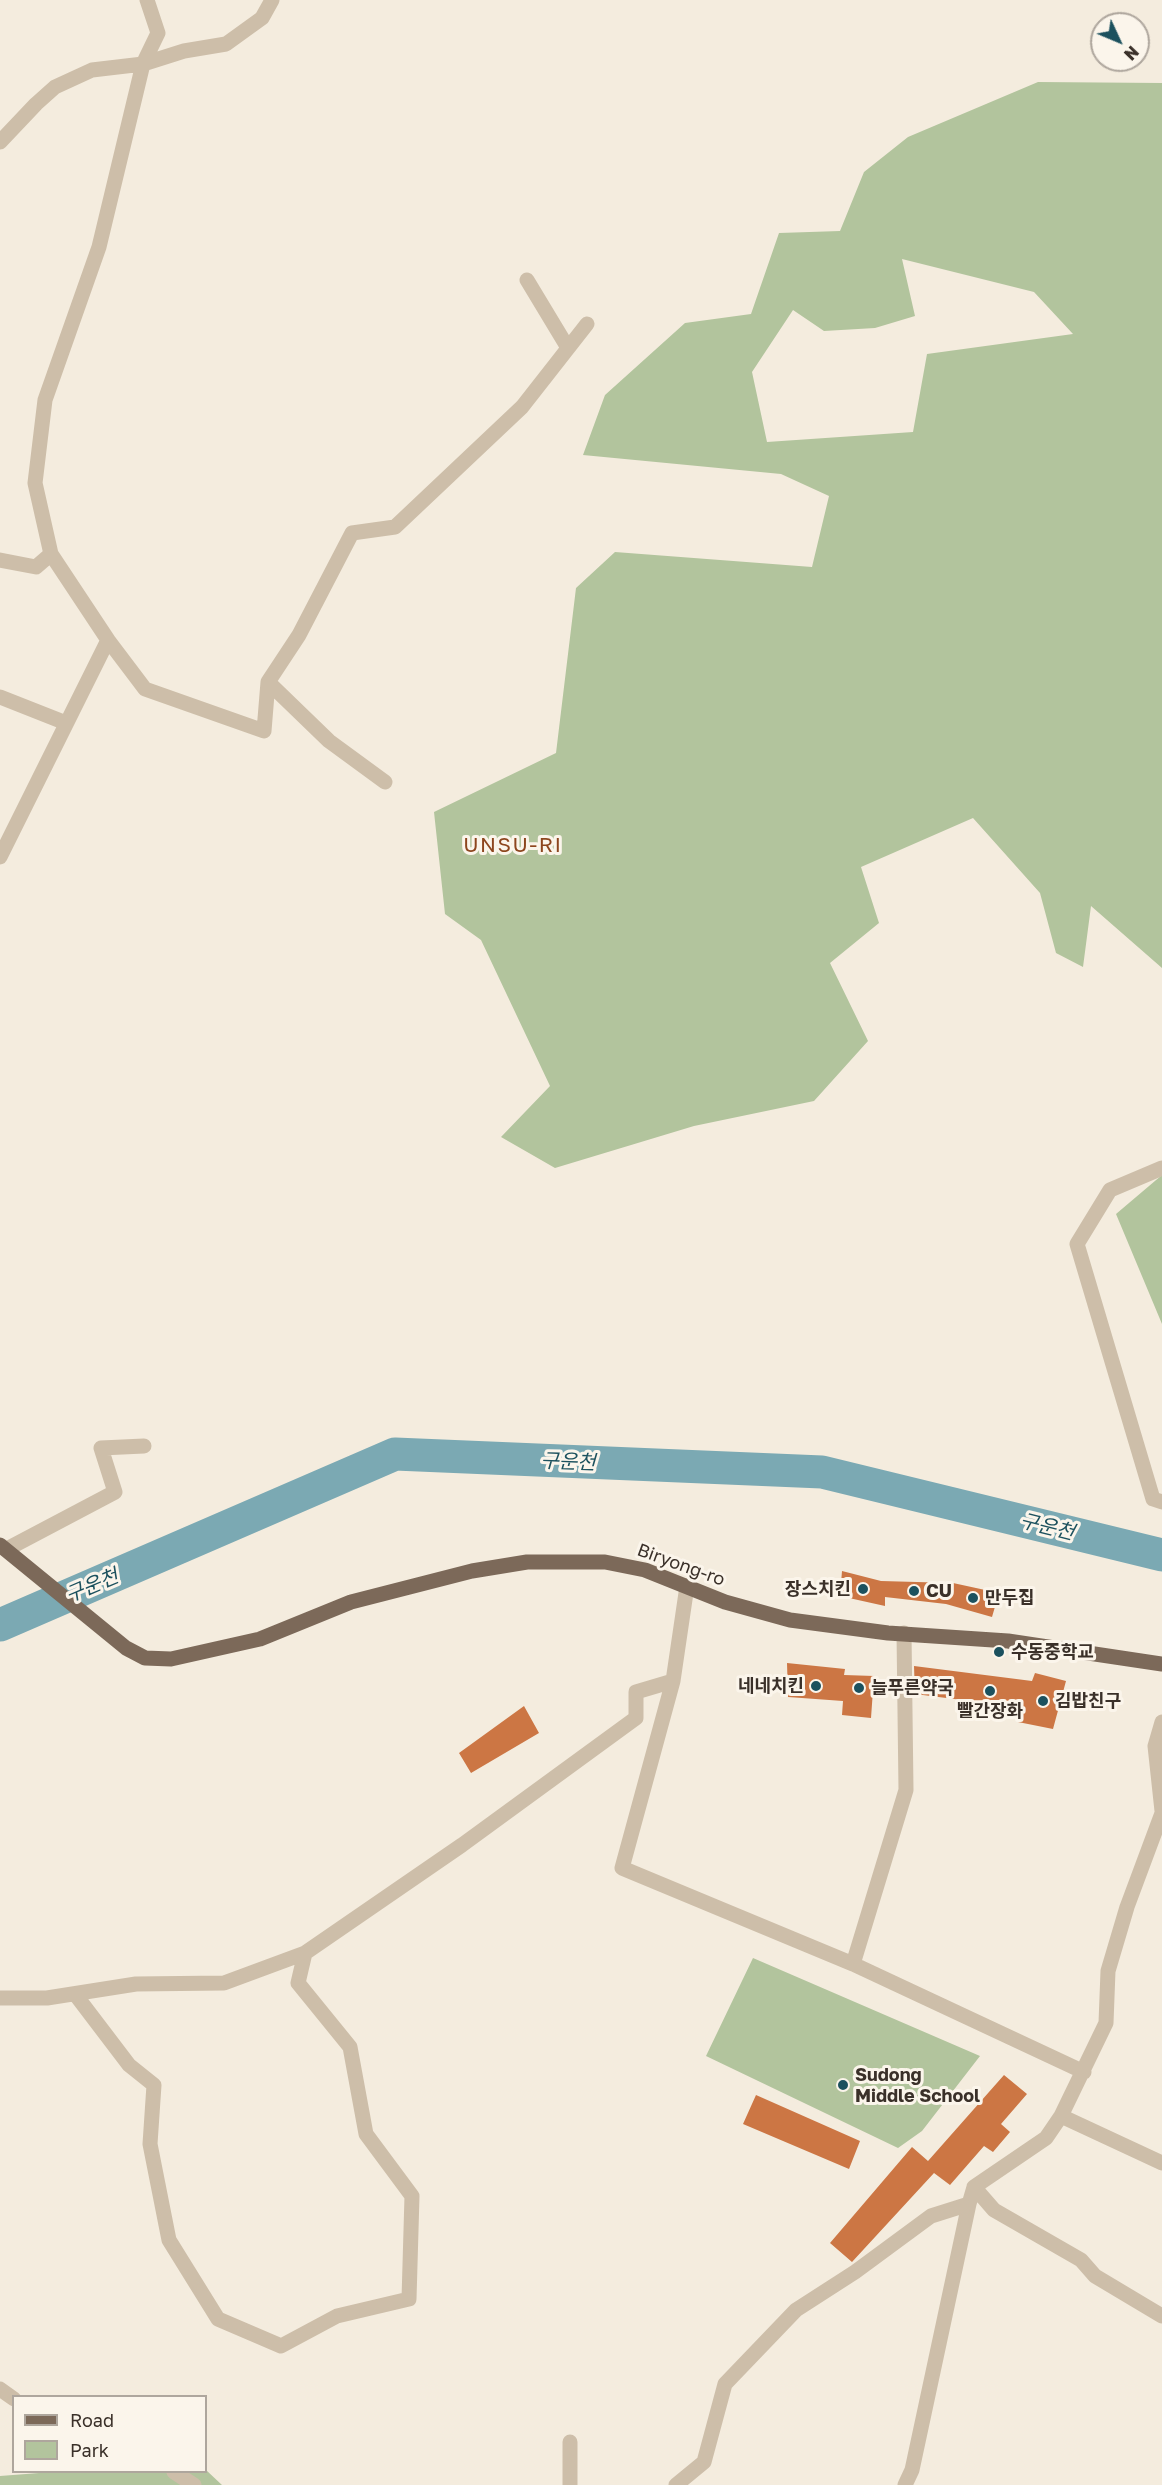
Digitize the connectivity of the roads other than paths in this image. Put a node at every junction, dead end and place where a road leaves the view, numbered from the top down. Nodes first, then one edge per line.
1 (147, 0) edge
2 (272, 0) edge
3 (143, 64) junction
4 (0, 142) edge
5 (527, 280) dead end
6 (587, 324) dead end
7 (568, 348) junction
8 (51, 554) junction
9 (0, 560) edge
10 (108, 640) junction
11 (268, 682) junction
12 (0, 697) edge
13 (66, 723) junction
14 (385, 782) dead end
15 (0, 857) edge
16 (1162, 1168) edge
17 (144, 1446) dead end
18 (1162, 1502) edge
19 (3, 1547) edge
20 (687, 1586) junction
21 (904, 1634) junction
22 (1162, 1664) edge
23 (673, 1681) junction
24 (1162, 1722) edge
25 (1162, 1812) edge
26 (305, 1953) junction
27 (853, 1964) junction
28 (75, 1994) junction
29 (0, 1998) edge
30 (1084, 2072) junction
31 (1061, 2116) junction
32 (1162, 2163) edge
33 (974, 2187) junction
34 (969, 2204) junction
35 (1162, 2316) edge
36 (570, 2442) dead end
37 (176, 2473) edge
38 (194, 2485) edge
39 (570, 2485) edge
40 (676, 2485) edge
41 (905, 2485) edge

1 - 3 street
2 - 3 street
3 - 4 street
3 - 8 street
5 - 7 street
6 - 7 street
7 - 11 street
8 - 9 street
8 - 10 street
10 - 11 street
10 - 13 street
11 - 14 street
12 - 13 street
13 - 15 street
16 - 18 street
17 - 19 street
19 - 20 main road, Biryong-ro
20 - 21 main road, Biryong-ro
20 - 23 street
21 - 22 main road, Biryong-ro
21 - 27 street
23 - 26 street
23 - 27 street
24 - 25 street
25 - 30 street
26 - 28 street
26 - 28 street
27 - 30 street
28 - 29 street
30 - 31 street
31 - 32 street
31 - 33 street
33 - 34 street
33 - 35 street
34 - 40 street
34 - 41 street
36 - 39 street
37 - 38 street

